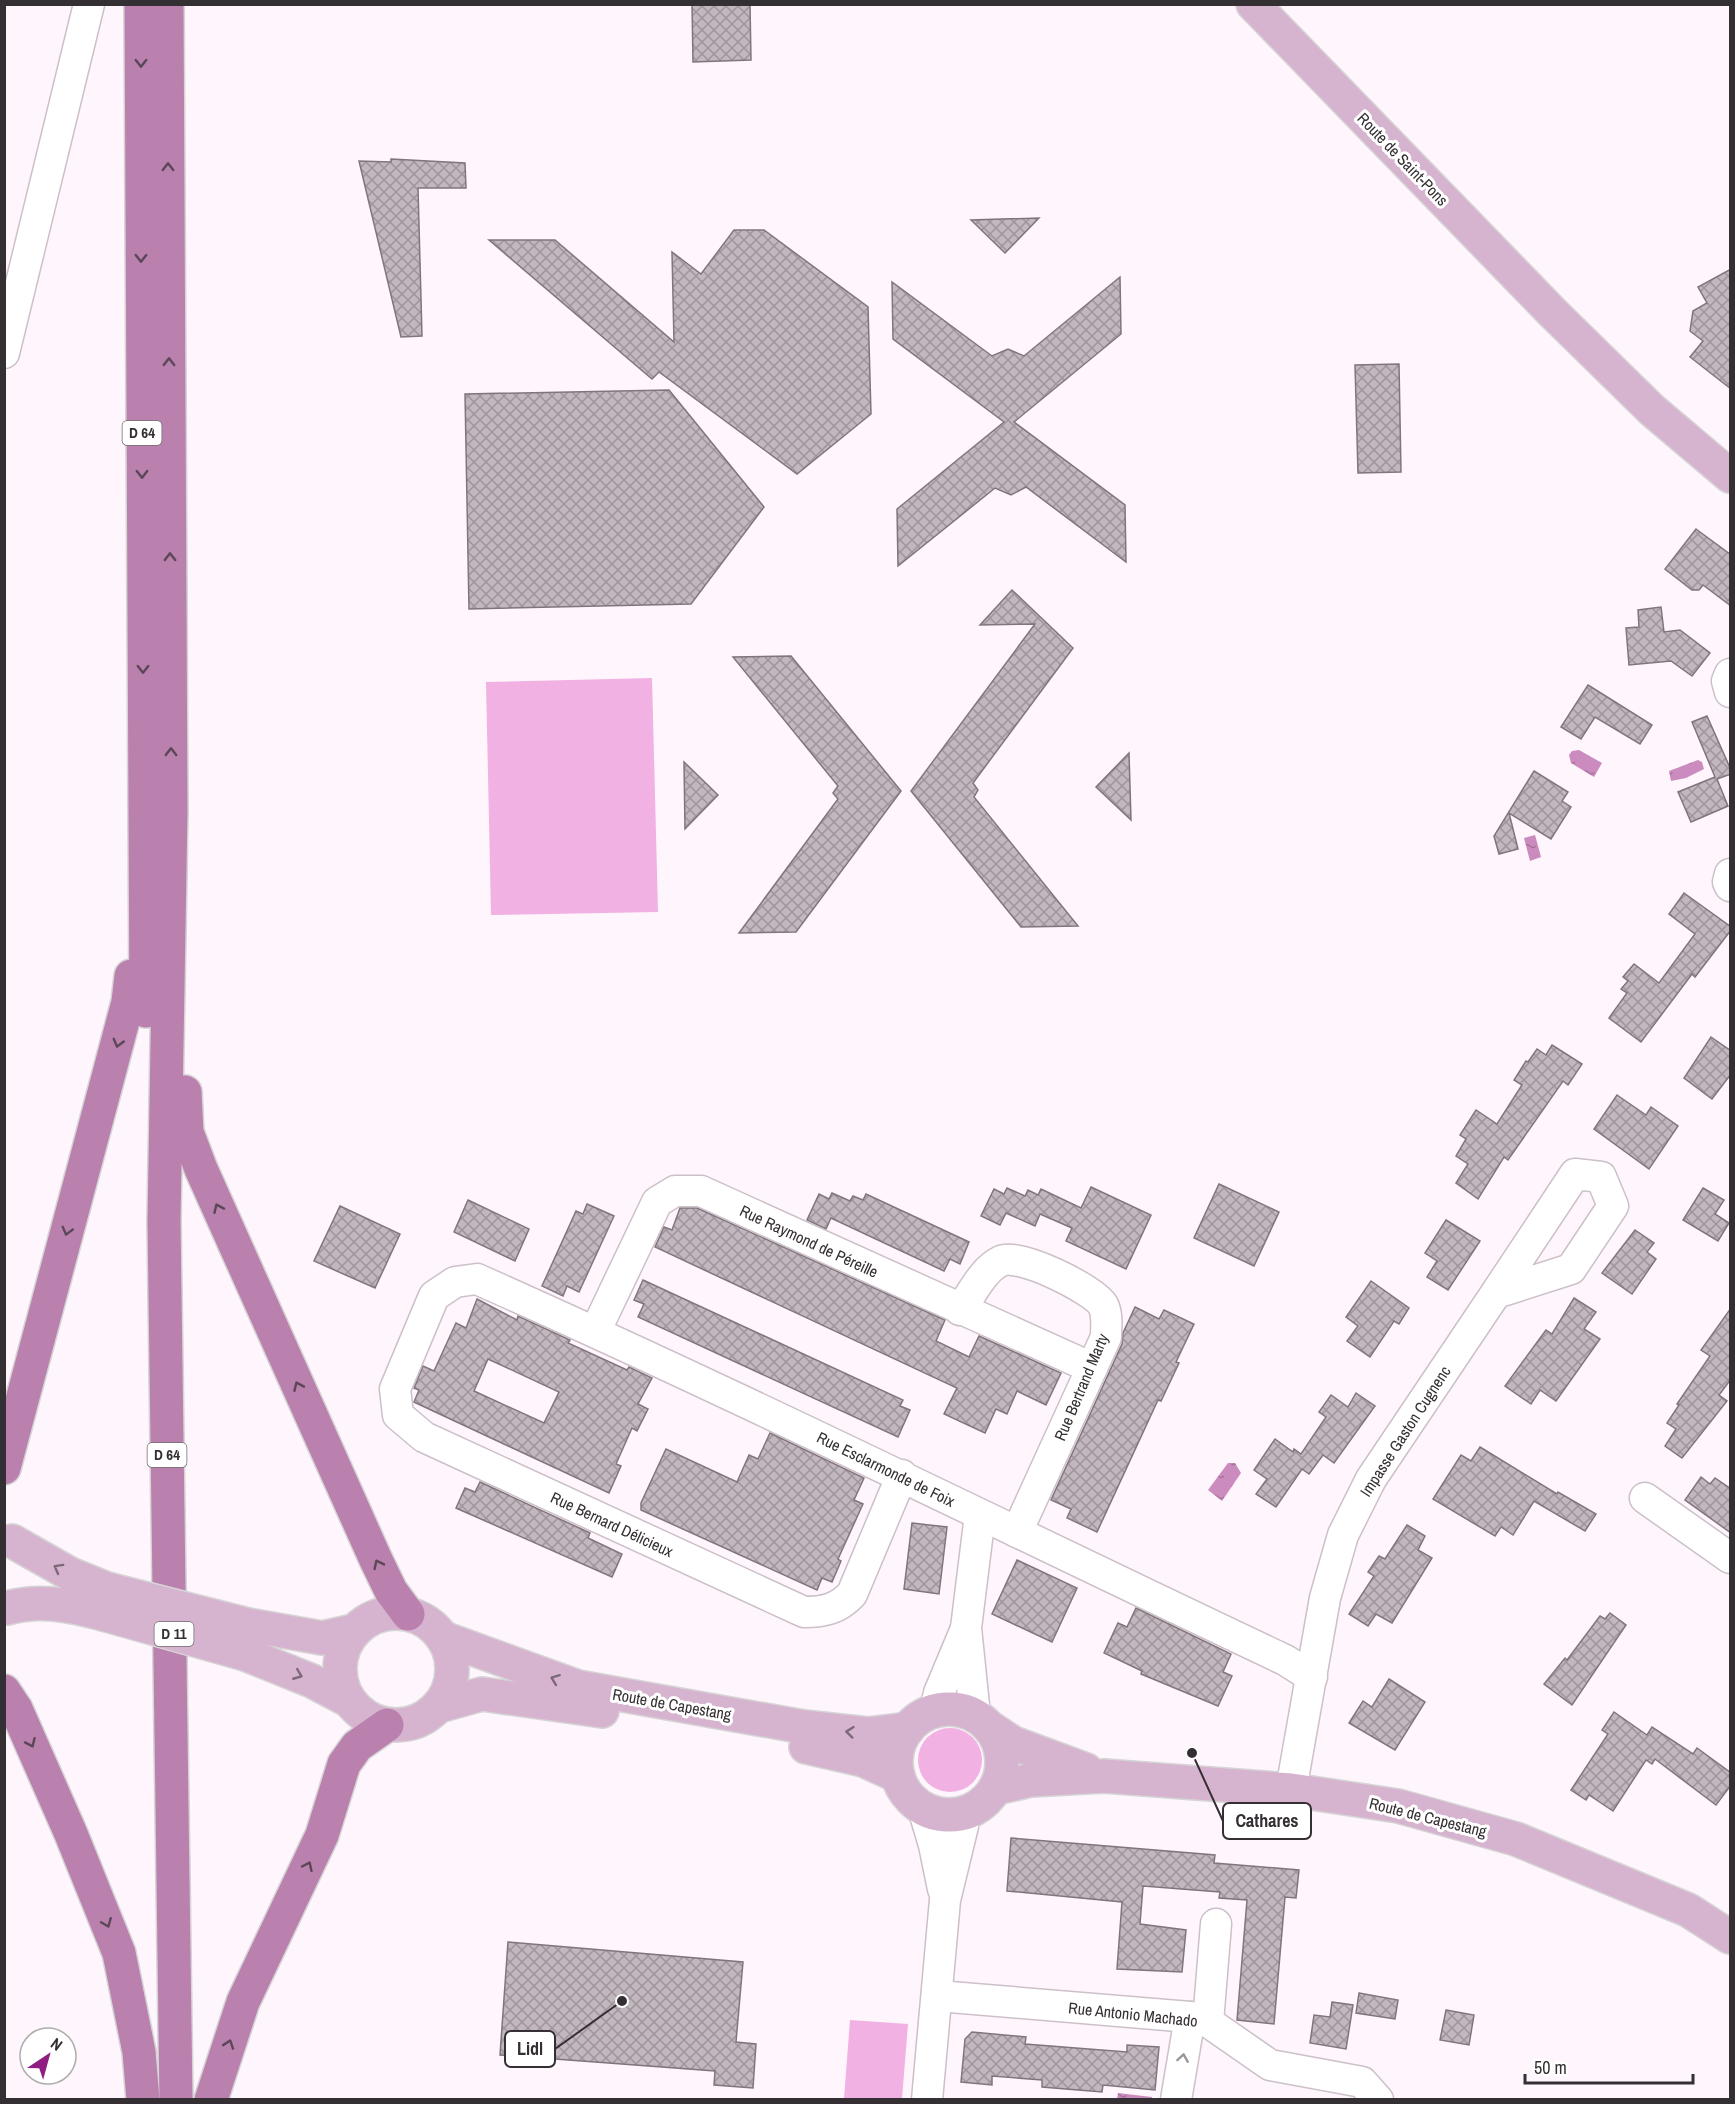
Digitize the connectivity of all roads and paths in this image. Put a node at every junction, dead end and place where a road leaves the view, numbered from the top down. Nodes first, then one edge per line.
1 (90, 4) edge
2 (141, 4) edge
3 (167, 4) edge
4 (1253, 4) edge
5 (1553, 313) junction
6 (4, 353) edge
7 (1731, 450) edge
8 (1731, 476) edge
9 (1731, 674) edge
10 (1731, 692) edge
11 (171, 811) junction
12 (144, 861) junction
13 (1731, 874) edge
14 (1731, 886) edge
15 (454, 1282) joint
16 (1496, 1293) dead end
17 (960, 1310) junction
18 (595, 1332) junction
19 (1092, 1368) junction
20 (4, 1468) edge
21 (903, 1475) junction
22 (1645, 1498) dead end
23 (980, 1515) junction
24 (1017, 1532) junction
25 (8, 1536) edge
26 (1731, 1558) edge
27 (105, 1601) junction
28 (6, 1609) edge
29 (408, 1614) junction
30 (966, 1628) junction
31 (353, 1631) junction
32 (443, 1638) junction
33 (246, 1639) junction
34 (1312, 1677) junction
35 (4, 1691) edge
36 (348, 1700) junction
37 (439, 1706) junction
38 (935, 1710) junction
39 (983, 1722) junction
40 (387, 1725) junction
41 (908, 1729) junction
42 (898, 1776) junction
43 (1104, 1776) junction
44 (996, 1788) junction
45 (1291, 1790) junction
46 (923, 1808) junction
47 (964, 1813) junction
48 (945, 1900) junction
49 (1215, 1924) dead end
50 (1731, 1937) edge
51 (938, 1996) junction
52 (1199, 2020) junction
53 (143, 2100) edge
54 (158, 2100) edge
55 (176, 2100) edge
56 (211, 2100) edge
57 (927, 2100) edge
58 (1176, 2100) edge
59 (1378, 2100) edge

1 - 6 street
2 -> 12 highway, D 64
11 -> 3 highway, D 64
4 - 5 main road, Route de Saint-Pons
5 - 7 main road, Route de Saint-Pons
5 - 8 main road, Route de Saint-Pons
9 - 10 street
29 -> 11 highway
11 - 55 highway, D 64
12 -> 20 highway
12 - 54 highway, D 64
13 - 14 street
15 - 18 street, Rue Esclarmonde de Foix
15 - 21 street, Rue Bernard Délicieux
16 - 34 street, Impasse Gaston Cugnenc
17 - 18 street, Rue Raymond de Péreille
17 - 19 street, Rue Raymond de Péreille
17 - 19 street, Rue Bertrand Marty
18 - 21 street, Rue Esclarmonde de Foix
19 - 24 street, Rue Bertrand Marty
21 - 23 street, Rue Esclarmonde de Foix
22 - 26 street
23 - 24 street, Rue Esclarmonde de Foix
23 - 30 street
24 - 34 street, Rue Esclarmonde de Foix
27 -> 25 main road, D 11
25 - 28 main road
27 - 28 main road, D 11
27 - 33 main road, D 11, bridge
29 - 31 main road
29 - 32 main road
30 - 38 street
30 - 39 street
31 - 33 main road, D 11
31 - 36 main road
32 - 37 main road
41 -> 32 main road, Route de Capestang
33 -> 36 main road, D 11
34 - 45 street, Impasse Gaston Cugnenc
35 -> 53 highway
36 - 40 main road
37 - 40 main road
37 - 42 main road, Route de Capestang
38 - 39 main road
38 - 41 main road
39 - 43 main road, Route de Capestang
39 - 44 main road
56 -> 40 highway
41 - 42 main road
42 - 46 main road
43 - 44 main road, Route de Capestang
43 - 45 main road, Route de Capestang
44 - 47 main road
45 - 50 main road, Route de Capestang
46 - 47 main road
46 - 48 street
47 - 48 street
48 - 51 street
49 - 52 street
51 - 52 street, Rue Antonio Machado
51 - 57 street
58 -> 52 street
52 - 59 street, Rue Antonio Machado

